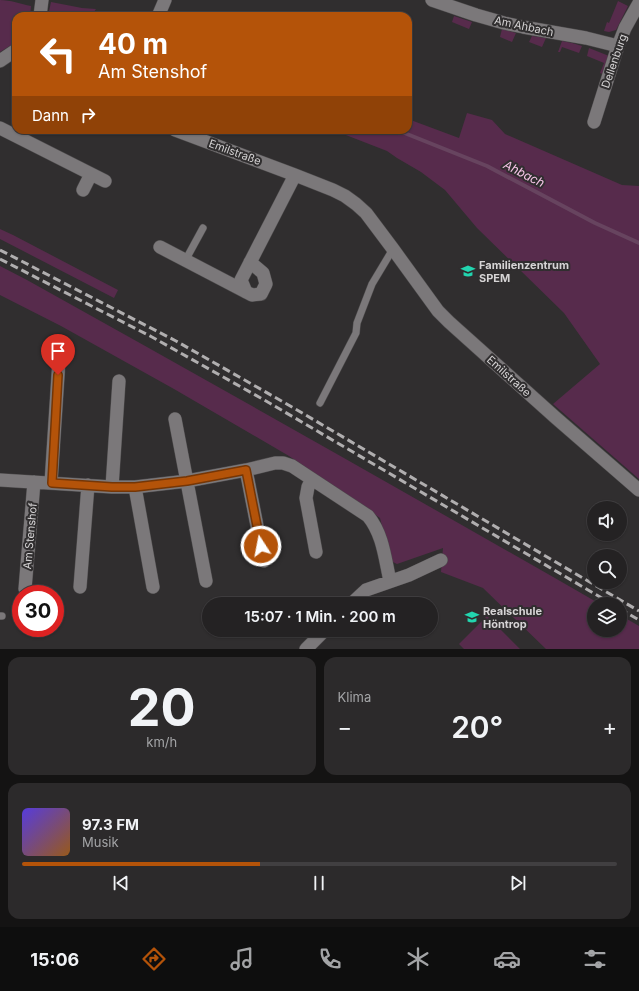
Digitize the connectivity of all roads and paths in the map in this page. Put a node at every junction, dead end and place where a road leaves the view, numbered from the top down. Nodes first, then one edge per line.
1 (42, 0) edge
2 (165, 0) edge
3 (432, 0) edge
4 (639, 3) edge
5 (40, 12) edge
6 (160, 12) edge
7 (618, 46) junction
8 (12, 53) edge
9 (0, 61) edge
10 (594, 122) dead end
11 (0, 128) edge
12 (186, 134) edge
13 (91, 174) junction
14 (295, 175) junction
15 (105, 181) dead end
16 (83, 190) dead end
17 (203, 228) dead end
18 (160, 247) dead end
19 (393, 248) junction
20 (185, 261) junction
21 (250, 262) junction
22 (246, 292) junction
23 (59, 360) dead end
24 (119, 381) dead end
25 (320, 403) dead end
26 (175, 419) dead end
27 (246, 470) junction
28 (312, 479) junction
29 (0, 480) edge
30 (187, 481) junction
31 (34, 482) junction
32 (52, 483) junction
33 (88, 485) junction
34 (112, 487) junction
35 (135, 487) junction
36 (639, 490) edge
37 (316, 552) dead end
38 (441, 560) dead end
39 (264, 561) dead end
40 (206, 581) dead end
41 (390, 581) junction
42 (25, 585) edge
43 (80, 587) dead end
44 (153, 587) dead end
45 (358, 597) edge
46 (318, 637) edge
47 (306, 649) edge

1 - 5 street
2 - 6 street
3 - 7 street, Am Ahbach
4 - 7 street, Dellenburg
7 - 10 street, Dellenburg
8 - 9 street
11 - 13 street
12 - 14 street, Emilstraße
13 - 15 street
13 - 16 street
14 - 19 street, Emilstraße
14 - 21 street
17 - 20 lane
18 - 20 street
19 - 25 lane
19 - 36 street, Emilstraße
20 - 22 street
21 - 22 street
21 - 22 street
23 - 32 street
24 - 34 street
26 - 30 street
27 - 28 street
27 - 30 street
27 - 39 street
28 - 37 street
28 - 41 street
29 - 31 street
30 - 35 street
30 - 40 street
31 - 32 street
31 - 42 street, Am Stenshof
32 - 33 street
33 - 34 street
33 - 43 street
34 - 35 street
35 - 44 street
38 - 41 street
41 - 45 street
46 - 47 street

